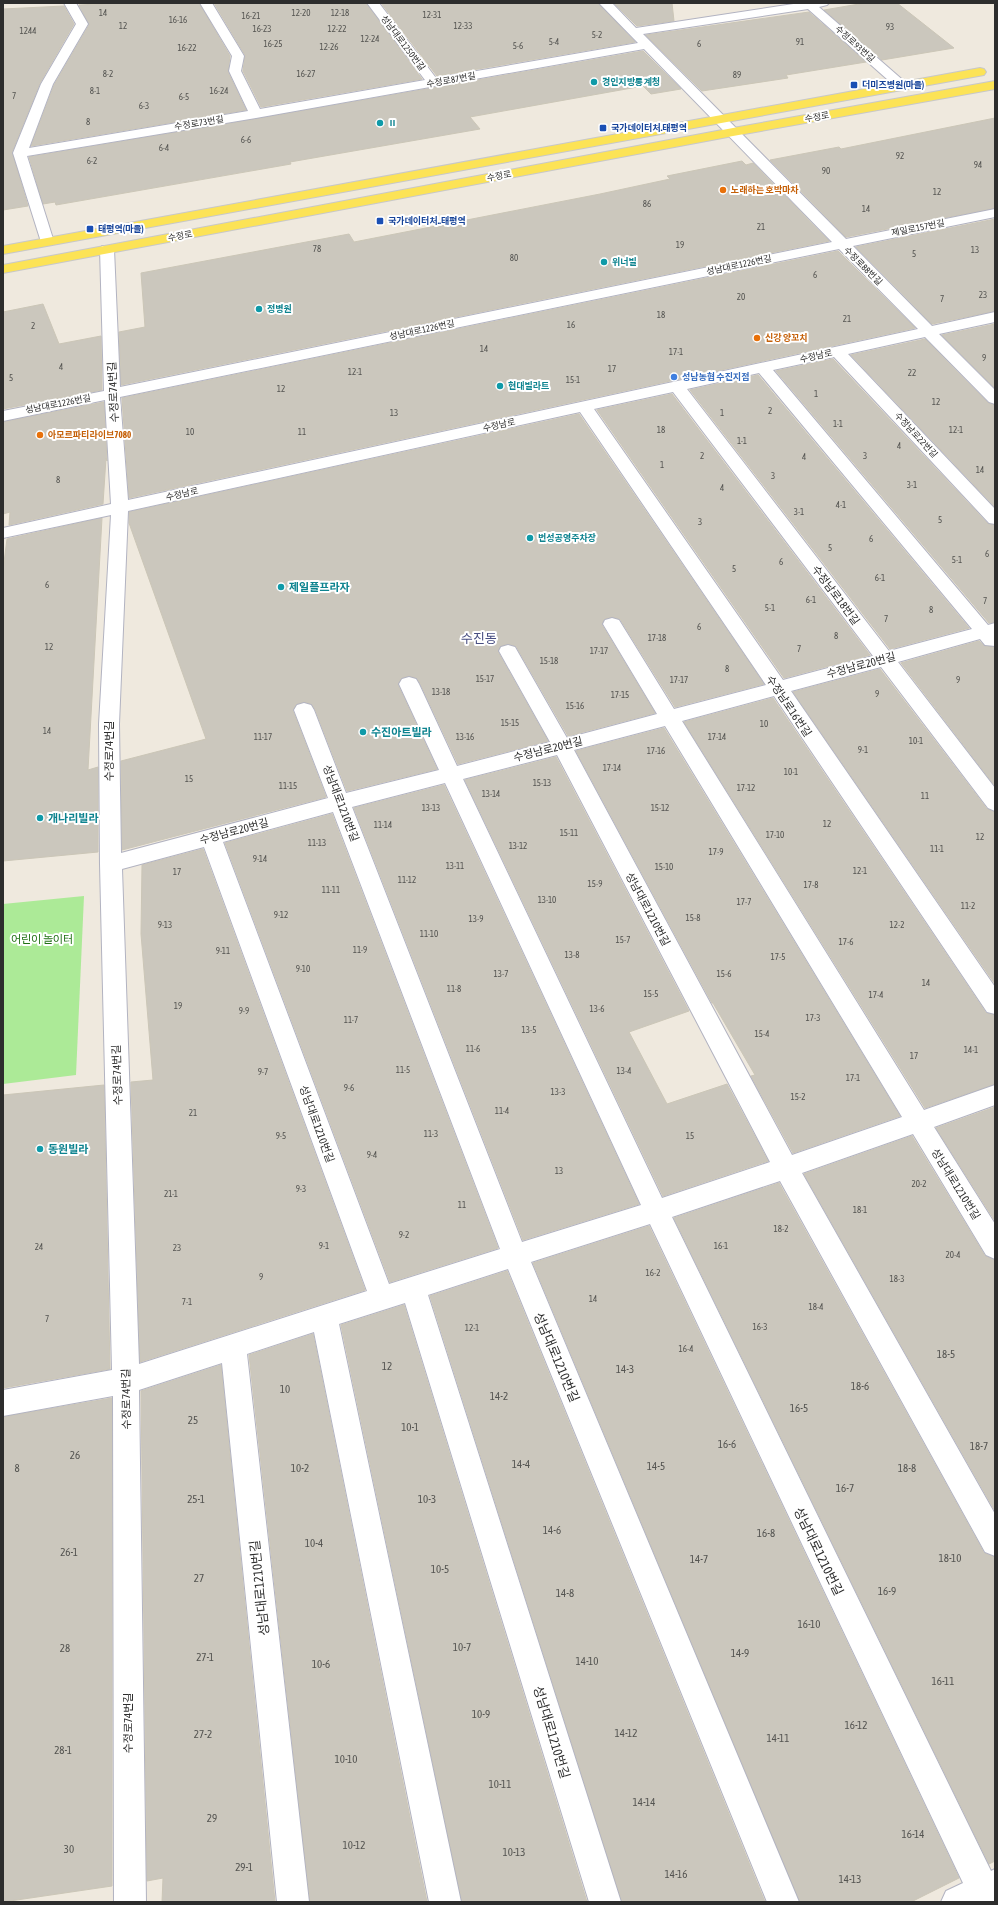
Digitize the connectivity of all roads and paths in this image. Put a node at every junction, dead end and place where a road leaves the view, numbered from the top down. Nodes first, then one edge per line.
1 (70, 3) edge
2 (206, 3) edge
3 (373, 3) edge
4 (604, 3) edge
5 (814, 4) edge
6 (634, 32) junction
7 (646, 45) junction
8 (995, 70) edge
9 (433, 83) junction
10 (995, 85) edge
11 (901, 86) junction
12 (256, 114) junction
13 (719, 118) junction
14 (733, 132) junction
15 (20, 152) junction
16 (995, 212) edge
17 (47, 242) junction
18 (841, 244) junction
19 (107, 249) junction
20 (3, 250) edge
21 (3, 269) edge
22 (995, 317) edge
23 (929, 332) junction
24 (838, 351) junction
25 (763, 368) junction
26 (677, 386) junction
27 (112, 393) junction
28 (995, 399) edge
29 (584, 406) junction
30 (3, 416) edge
31 (120, 507) junction
32 (995, 519) edge
33 (3, 533) edge
34 (612, 624) dead end
35 (991, 635) edge
36 (508, 651) dead end
37 (885, 658) junction
38 (409, 684) dead end
39 (777, 688) junction
40 (304, 710) dead end
41 (670, 716) junction
42 (562, 746) junction
43 (451, 774) junction
44 (341, 802) junction
45 (995, 803) edge
46 (211, 837) junction
47 (111, 864) junction
48 (995, 1005) edge
49 (995, 1095) edge
50 (917, 1122) junction
51 (786, 1168) junction
52 (656, 1212) junction
53 (995, 1247) edge
54 (515, 1255) junction
55 (413, 1288) junction
56 (382, 1298) junction
57 (324, 1317) junction
58 (233, 1346) junction
59 (126, 1381) junction
60 (3, 1403) edge
61 (995, 1542) edge
62 (981, 1895) edge
63 (130, 1902) edge
64 (293, 1902) edge
65 (445, 1902) edge
66 (605, 1902) edge
67 (782, 1902) edge

1 - 15 street
2 - 12 street
3 - 9 street, 성남대로1250번길
4 - 6 street
5 - 6 street
5 - 11 street, 수정로93번길
6 - 7 street
7 - 9 street, 수정로87번길
7 - 13 street
8 - 11 main road, 수정로
9 - 12 street, 수정로87번길
10 - 14 main road, 수정로
11 - 13 main road, 수정로
12 - 15 street, 수정로73번길
13 - 14 street
13 - 17 main road, 수정로
14 - 18 street, 수정로88번길
14 - 19 main road, 수정로
15 - 17 street
16 - 18 street, 제일로157번길
17 - 20 main road, 수정로
18 - 23 street, 수정로88번길
18 - 27 street, 성남대로1226번길
19 - 21 main road, 수정로
19 - 27 street, 수정로74번길
22 - 23 street, 수정남로
23 - 24 street, 수정남로
23 - 28 street, 수정로88번길
24 - 25 street, 수정남로
24 - 32 street, 수정남로22번길
25 - 26 street, 수정남로
25 - 35 street, 수정남로20번길
26 - 29 street, 수정남로
26 - 37 street, 수정남로18번길
27 - 30 street, 성남대로1226번길
27 - 31 street, 수정로74번길
29 - 31 street, 수정남로
29 - 39 street, 수정남로16번길
31 - 33 street, 수정남로
31 - 47 street, 수정로74번길
34 - 41 street, 성남대로1210번길
35 - 37 street, 수정남로20번길
36 - 42 street, 성남대로1210번길
37 - 39 street, 수정남로20번길
37 - 45 street, 수정남로18번길
38 - 43 street, 성남대로1210번길
39 - 41 street, 수정남로20번길
39 - 48 street, 수정남로16번길
40 - 44 street, 성남대로1210번길
41 - 42 street, 수정남로20번길
41 - 50 street, 성남대로1210번길
42 - 43 street, 수정남로20번길
42 - 51 street, 성남대로1210번길
43 - 44 street, 수정남로20번길
43 - 52 street, 성남대로1210번길
44 - 46 street, 수정남로20번길
44 - 54 street, 성남대로1210번길
46 - 47 street, 수정남로20번길
46 - 56 street, 성남대로1210번길
47 - 59 street, 수정로74번길
49 - 50 street
50 - 51 street
50 - 53 street, 성남대로1210번길
51 - 52 street
51 - 61 street, 성남대로1210번길
52 - 54 street
52 - 62 street, 성남대로1210번길
54 - 55 street
54 - 67 street, 성남대로1210번길
55 - 56 street
55 - 66 street, 성남대로1210번길
56 - 57 street
57 - 58 street
57 - 65 street
58 - 59 street
58 - 64 street, 성남대로1210번길
59 - 60 street
59 - 63 street, 수정로74번길

